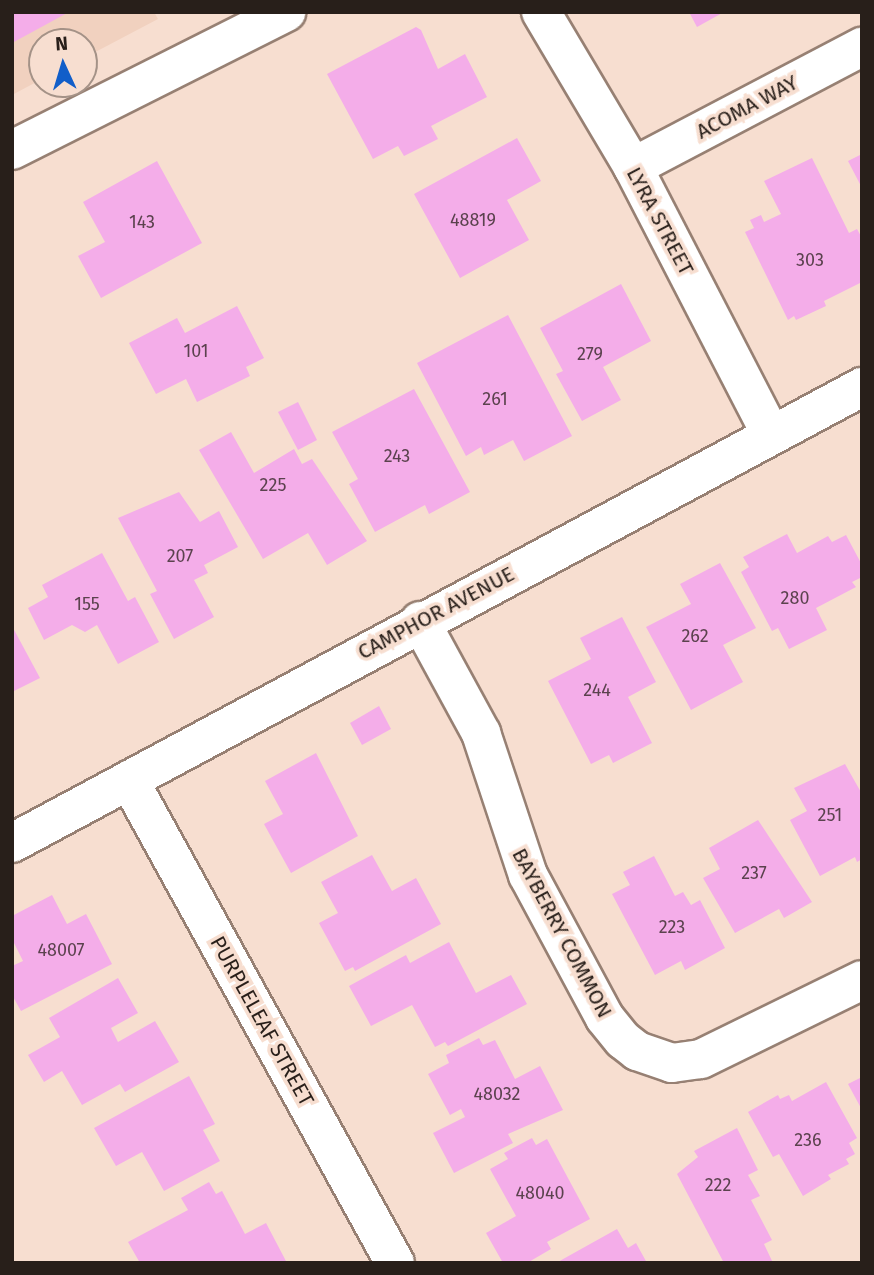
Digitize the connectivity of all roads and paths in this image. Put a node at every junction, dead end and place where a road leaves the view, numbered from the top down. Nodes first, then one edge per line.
1 (286, 12) edge
2 (541, 12) edge
3 (862, 47) edge
4 (12, 150) edge
5 (633, 167) junction
6 (862, 387) edge
7 (771, 434) junction
8 (420, 621) junction
9 (129, 780) junction
10 (12, 843) edge
11 (862, 980) edge
12 (394, 1263) edge

1 - 4 street
2 - 5 street, LYRA STREET
3 - 5 street, ACOMA WAY
5 - 7 street, LYRA STREET
6 - 7 street, CAMPHOR AVENUE
7 - 8 street, CAMPHOR AVENUE
8 - 9 street, CAMPHOR AVENUE
8 - 11 street, BAYBERRY COMMON
9 - 10 street, CAMPHOR AVENUE
9 - 12 street, PURPLELEAF STREET

